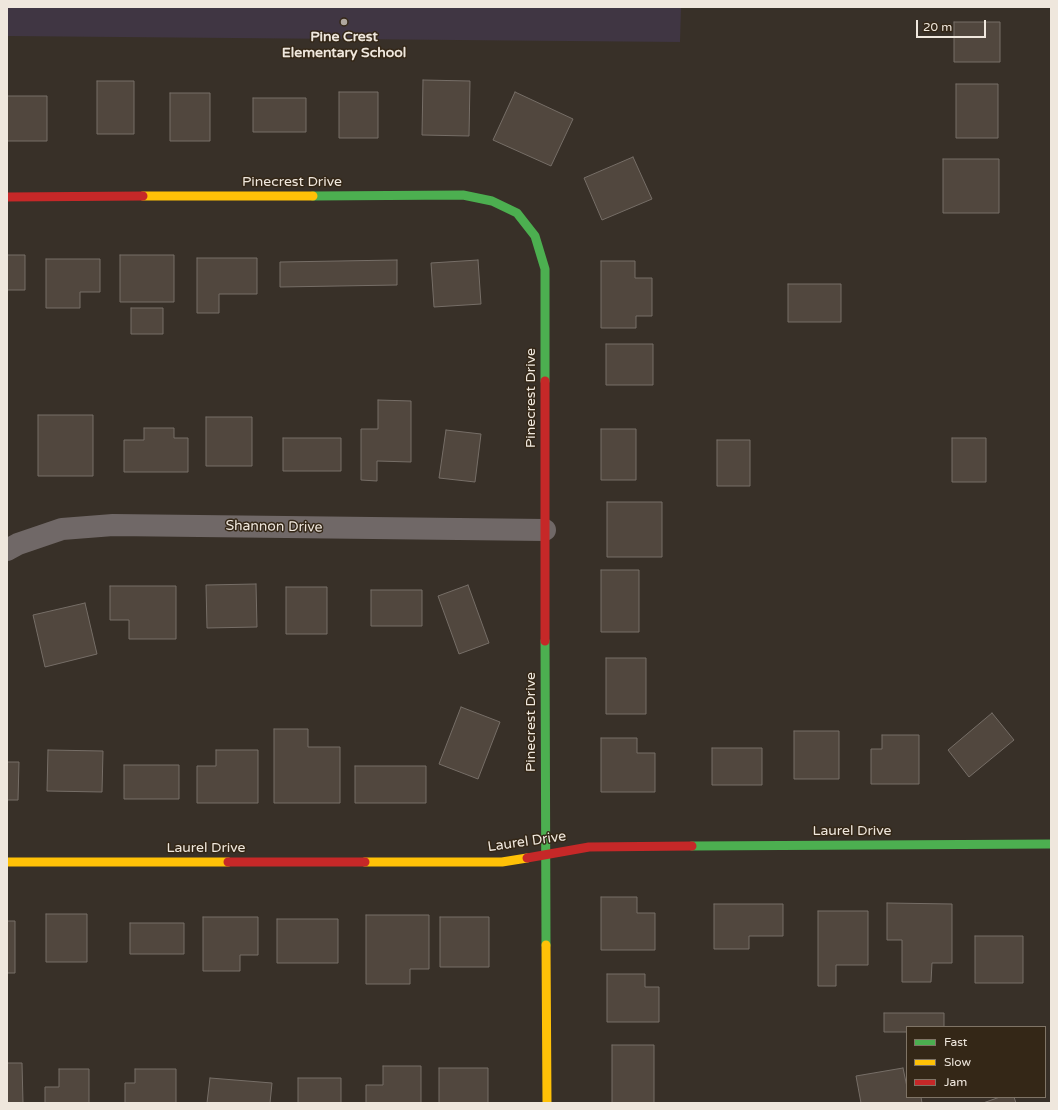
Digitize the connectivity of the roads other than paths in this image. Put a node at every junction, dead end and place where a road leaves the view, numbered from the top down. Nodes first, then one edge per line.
1 (7, 197) edge
2 (544, 530) junction
3 (7, 550) edge
4 (1051, 844) edge
5 (545, 854) junction
6 (7, 862) edge
7 (547, 1103) edge

1 - 2 street, Pinecrest Drive
2 - 3 street, Shannon Drive
2 - 5 street, Pinecrest Drive
4 - 5 street, Laurel Drive
5 - 6 street, Laurel Drive
5 - 7 street, Pinecrest Drive

